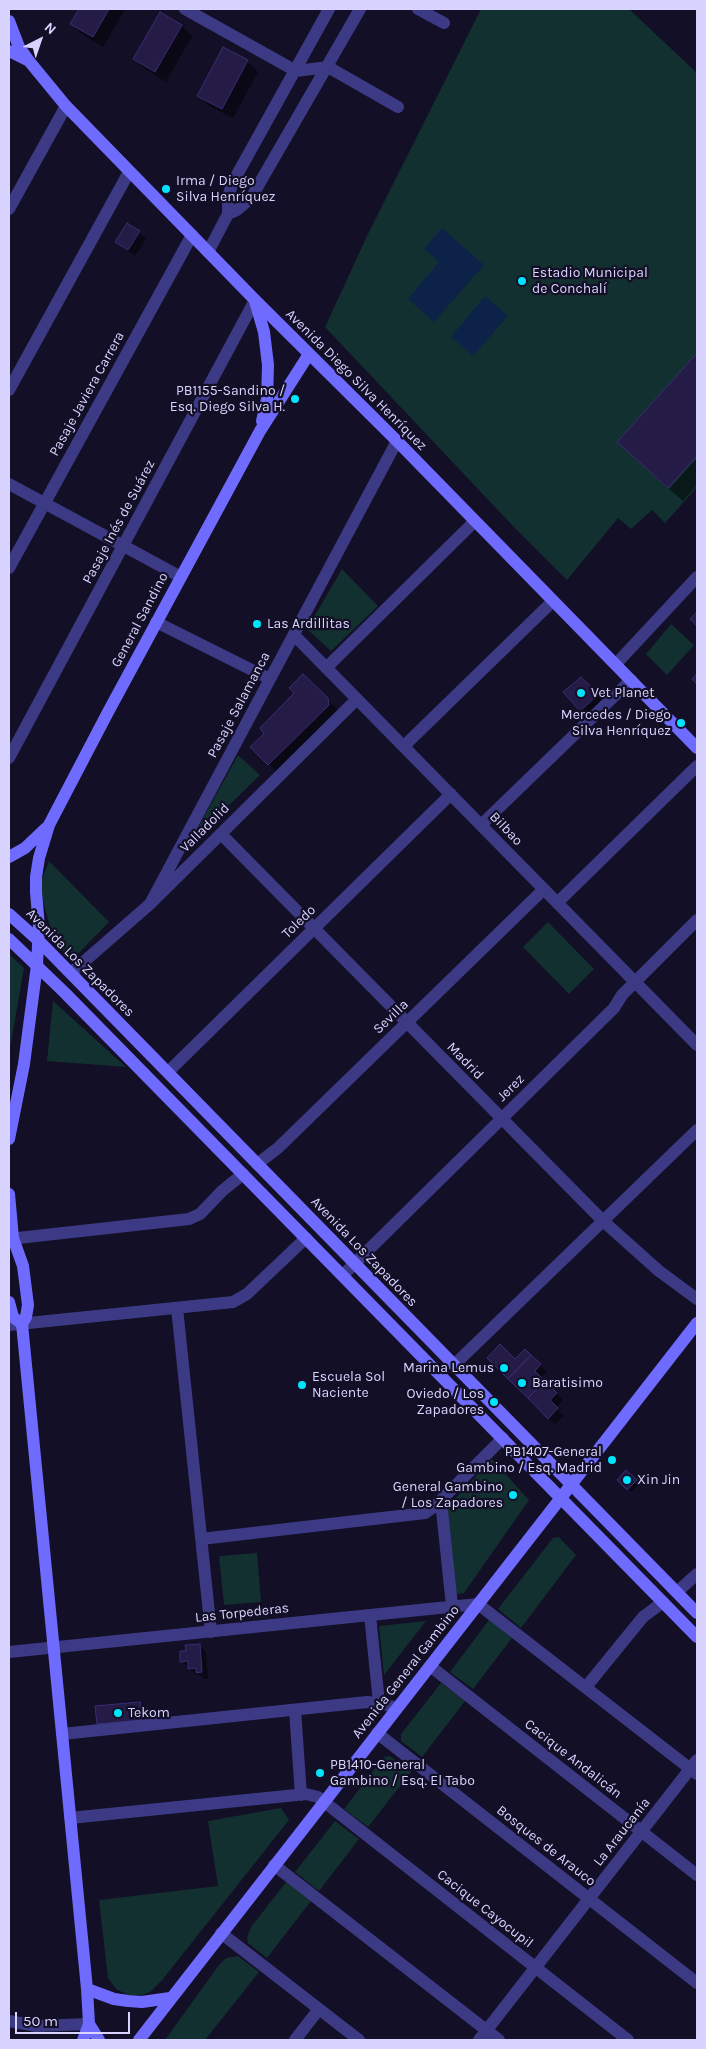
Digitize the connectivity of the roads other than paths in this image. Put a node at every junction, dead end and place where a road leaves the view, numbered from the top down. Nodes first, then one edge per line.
1 (185, 9) edge
2 (329, 9) edge
3 (360, 9) edge
4 (418, 9) edge
5 (9, 21) edge
6 (444, 23) dead end
7 (9, 51) edge
8 (29, 60) junction
9 (328, 67) junction
10 (296, 70) junction
11 (66, 106) junction
12 (398, 107) dead end
13 (129, 172) junction
14 (9, 209) edge
15 (228, 214) junction
16 (192, 235) junction
17 (208, 252) junction
18 (255, 300) junction
19 (309, 354) junction
20 (9, 390) edge
21 (260, 431) junction
22 (397, 441) junction
23 (9, 484) edge
24 (44, 503) junction
25 (476, 521) junction
26 (123, 546) junction
27 (9, 568) edge
28 (181, 576) junction
29 (697, 577) edge
30 (553, 601) junction
31 (156, 622) junction
32 (294, 635) junction
33 (616, 664) junction
34 (326, 668) junction
35 (270, 679) junction
36 (631, 680) junction
37 (357, 699) junction
38 (404, 746) junction
39 (697, 748) edge
40 (9, 758) edge
41 (697, 766) edge
42 (451, 794) junction
43 (49, 825) junction
44 (480, 825) junction
45 (220, 834) junction
46 (9, 857) edge
47 (544, 889) junction
48 (557, 903) junction
49 (150, 904) junction
50 (9, 914) edge
51 (697, 920) edge
52 (314, 928) junction
53 (9, 939) edge
54 (39, 941) junction
55 (37, 965) junction
56 (70, 973) junction
57 (635, 982) junction
58 (406, 1022) junction
59 (697, 1045) edge
60 (168, 1072) junction
61 (12, 1105) edge
62 (502, 1119) junction
63 (697, 1130) edge
64 (9, 1139) edge
65 (257, 1164) junction
66 (243, 1174) junction
67 (9, 1194) edge
68 (603, 1221) junction
69 (306, 1238) junction
70 (11, 1239) edge
71 (9, 1252) edge
72 (354, 1264) junction
73 (343, 1275) junction
74 (697, 1300) edge
75 (9, 1302) edge
76 (177, 1308) junction
77 (697, 1323) edge
78 (15, 1325) edge
79 (454, 1365) junction
80 (503, 1438) junction
81 (571, 1485) junction
82 (561, 1497) junction
83 (441, 1501) junction
84 (202, 1539) junction
85 (697, 1574) edge
86 (676, 1592) junction
87 (663, 1602) junction
88 (478, 1604) junction
89 (452, 1606) junction
90 (697, 1613) edge
91 (370, 1615) junction
92 (211, 1632) junction
93 (697, 1637) edge
94 (54, 1647) junction
95 (9, 1652) edge
96 (430, 1666) junction
97 (586, 1687) junction
98 (379, 1703) junction
99 (396, 1708) junction
100 (295, 1710) junction
101 (377, 1733) junction
102 (62, 1734) junction
103 (695, 1767) edge
104 (301, 1794) junction
105 (324, 1802) junction
106 (70, 1818) junction
107 (642, 1831) junction
108 (274, 1866) junction
109 (697, 1875) edge
110 (589, 1898) junction
111 (222, 1933) junction
112 (535, 1968) junction
113 (697, 1982) edge
114 (87, 1989) junction
115 (170, 1998) junction
116 (319, 2009) junction
117 (9, 2021) edge
118 (89, 2024) junction
119 (483, 2035) edge
120 (83, 2040) edge
121 (99, 2040) edge
122 (139, 2040) edge
123 (295, 2040) edge
124 (359, 2040) edge
125 (499, 2040) edge
126 (628, 2040) edge

1 - 10 street
2 - 10 street
3 - 9 street
4 - 6 street
5 - 8 main road, Avenida Diego Silva Henríquez
7 - 8 main road
8 - 11 main road, Avenida Diego Silva Henríquez
9 - 10 street
9 - 12 street
9 - 15 street
10 - 15 street
11 - 13 main road, Avenida Diego Silva Henríquez
11 - 14 street
13 - 16 main road, Avenida Diego Silva Henríquez
13 - 20 street
15 - 17 street
16 - 17 main road, Avenida Diego Silva Henríquez
16 - 24 street, Pasaje Javiera Carrera
17 - 18 main road, Avenida Diego Silva Henríquez
18 - 19 main road, Avenida Diego Silva Henríquez
18 - 21 main road, General Sandino
18 - 26 street, Pasaje Inés de Suárez
19 - 21 main road, General Sandino
19 - 22 main road, Avenida Diego Silva Henríquez
21 - 28 main road, General Sandino
22 - 25 main road, Avenida Diego Silva Henríquez
22 - 32 street, Pasaje Salamanca
23 - 24 street
24 - 26 street
24 - 27 street, Pasaje Javiera Carrera
25 - 30 main road, Avenida Diego Silva Henríquez
25 - 34 street
26 - 28 street
26 - 40 street, Pasaje Inés de Suárez
28 - 31 main road, General Sandino
29 - 33 street
30 - 33 main road, Avenida Diego Silva Henríquez
30 - 38 street
31 - 35 street
31 - 43 main road, General Sandino
32 - 34 street, Bilbao
32 - 35 street, Pasaje Salamanca
33 - 36 main road, Avenida Diego Silva Henríquez
34 - 37 street, Bilbao
35 - 49 street, Pasaje Salamanca
36 - 39 main road, Avenida Diego Silva Henríquez
36 - 44 street
37 - 38 street, Bilbao
37 - 45 street, Valladolid
38 - 42 street, Bilbao
41 - 48 street
42 - 44 street, Bilbao
42 - 52 street, Toledo
43 - 46 main road, General Sandino
43 - 54 main road, General Sandino
44 - 47 street, Bilbao
45 - 49 street, Valladolid
45 - 52 street, Madrid
47 - 48 street, Bilbao
47 - 58 street, Sevilla
48 - 57 street, Bilbao
49 - 56 street, Valladolid
50 - 54 main road, Avenida Los Zapadores
51 - 57 street, Jerez
52 - 58 street, Madrid
52 - 60 street, Toledo
53 - 55 main road
54 - 55 main road, General Sandino
54 - 56 main road, Avenida Los Zapadores
55 - 61 main road, General Sandino
55 - 66 main road
56 - 60 main road, Avenida Los Zapadores
57 - 59 street, Bilbao
57 - 62 street, Jerez
58 - 62 street, Madrid
58 - 65 street, Sevilla
60 - 65 main road, Avenida Los Zapadores
61 - 64 main road, General Sandino
62 - 68 street, Madrid
62 - 72 street, Jerez
63 - 68 street
65 - 72 main road, Avenida Los Zapadores
66 - 69 main road
66 - 70 street
67 - 70 main road
68 - 74 street, Madrid
68 - 79 street
69 - 73 main road
69 - 76 street
70 - 71 main road
70 - 78 main road
72 - 73 street, Jerez
72 - 79 main road, Avenida Los Zapadores
73 - 80 main road
75 - 78 main road
76 - 78 street
76 - 84 street
77 - 81 main road, Avenida General Gambino
78 - 94 main road
79 - 81 main road, Avenida Los Zapadores
80 - 82 main road
80 - 83 street
81 - 82 main road, Avenida General Gambino
81 - 86 main road, Avenida Los Zapadores
82 - 87 main road
82 - 88 main road, Avenida General Gambino
83 - 84 street
83 - 89 street
84 - 92 street
85 - 86 street
86 - 90 main road, Avenida Los Zapadores
87 - 93 main road
87 - 97 street
88 - 89 street, Las Torpederas
88 - 96 main road, Avenida General Gambino
88 - 97 street
89 - 91 street, Las Torpederas
91 - 92 street, Las Torpederas
91 - 98 street
92 - 94 street, Las Torpederas
94 - 95 street, Las Torpederas
94 - 102 main road
96 - 99 main road, Avenida General Gambino
96 - 107 street, Cacique Andalicán
97 - 103 street
98 - 99 street
98 - 100 street
99 - 101 main road, Avenida General Gambino
100 - 102 street
100 - 104 street
101 - 105 main road, Avenida General Gambino
101 - 110 street, Bosques de Arauco
102 - 106 main road
103 - 107 street, La Araucanía
104 - 105 street, Cacique Cayocupil
104 - 106 street
105 - 108 main road, Avenida General Gambino
105 - 112 street, Cacique Cayocupil
106 - 114 main road
107 - 109 street, Cacique Andalicán
107 - 110 street, La Araucanía
108 - 111 main road, Avenida General Gambino
108 - 119 street
110 - 112 street, La Araucanía
110 - 113 street, Bosques de Arauco
111 - 115 main road, Avenida General Gambino
111 - 116 street
112 - 119 street, La Araucanía
112 - 126 street, Cacique Cayocupil
114 - 115 main road
114 - 118 main road
115 - 122 main road, Avenida General Gambino
116 - 123 street
116 - 124 street
117 - 118 street
118 - 120 main road
118 - 121 main road
119 - 125 street

